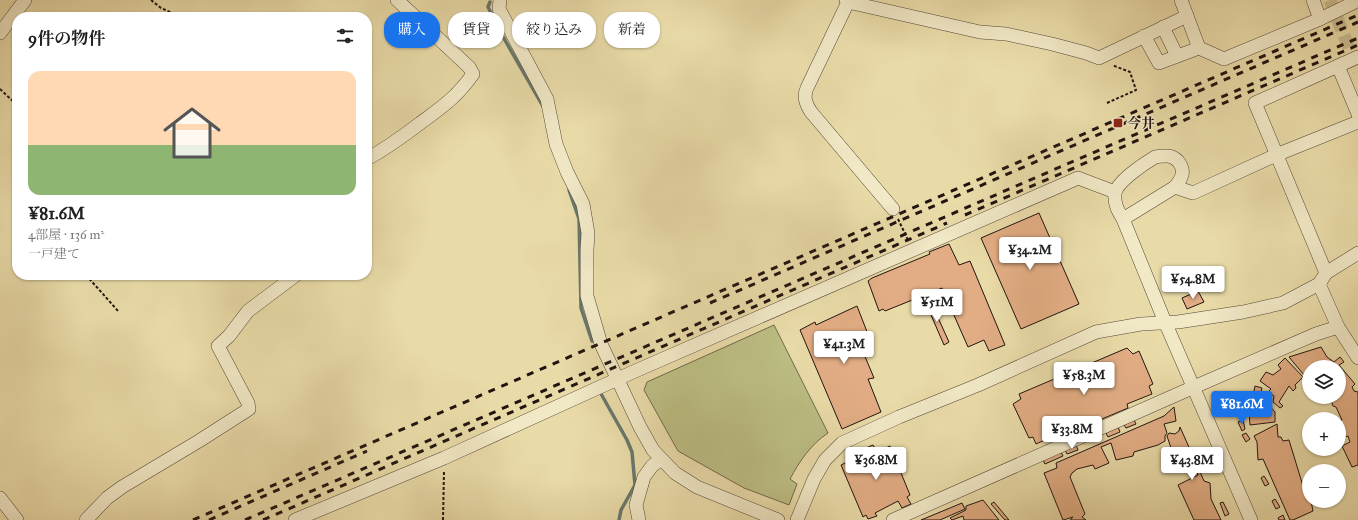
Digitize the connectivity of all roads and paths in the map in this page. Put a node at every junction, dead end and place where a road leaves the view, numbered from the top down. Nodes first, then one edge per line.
1 (25, 0) edge
2 (151, 0) edge
3 (397, 0) edge
4 (500, 0) edge
5 (1181, 0) edge
6 (1313, 0) edge
7 (1351, 0) edge
8 (847, 1) edge
9 (16, 12) edge
10 (170, 12) edge
11 (1187, 16) junction
12 (12, 18) edge
13 (1320, 19) junction
14 (1163, 27) junction
15 (0, 34) edge
16 (1144, 36) junction
17 (1199, 48) junction
18 (1177, 56) junction
19 (1358, 57) edge
20 (1338, 66) junction
21 (1130, 72) dead end
22 (0, 89) edge
23 (12, 100) edge
24 (1107, 103) dead end
25 (1358, 114) edge
26 (1358, 122) edge
27 (1276, 155) junction
28 (372, 156) edge
29 (1175, 187) junction
30 (1115, 192) junction
31 (893, 209) joint
32 (1123, 219) junction
33 (912, 251) junction
34 (1358, 253) edge
35 (1323, 278) junction
36 (90, 280) edge
37 (289, 280) edge
38 (118, 311) dead end
39 (1165, 322) junction
40 (1338, 327) junction
41 (1358, 358) edge
42 (617, 380) junction
43 (1194, 387) junction
44 (444, 458) junction
45 (661, 459) junction
46 (0, 498) edge
47 (17, 520) edge
48 (86, 520) edge
49 (296, 520) edge
50 (443, 520) edge
51 (639, 520) edge
52 (778, 520) edge
53 (797, 520) edge
54 (893, 520) edge
55 (1251, 520) edge

1 - 9 street
2 - 10 path
3 - 28 street
4 - 42 street
5 - 11 street
6 - 13 street
7 - 13 street
8 - 16 street
8 - 31 street
11 - 14 street
11 - 17 street
12 - 15 street
13 - 17 street
14 - 16 street
14 - 18 street
16 - 18 street
17 - 18 street
19 - 20 street
20 - 25 street
20 - 27 street
21 - 24 path
22 - 23 path
26 - 27 street
27 - 29 street
27 - 35 street
29 - 30 street
29 - 32 street
30 - 32 street
30 - 33 street
31 - 33 path
32 - 39 street
33 - 42 street
34 - 35 street
35 - 39 street
35 - 40 street
36 - 38 path
37 - 48 street
39 - 43 street
39 - 53 street
40 - 41 street
40 - 43 street
42 - 44 street
42 - 45 street
43 - 54 street
43 - 55 street
44 - 49 street
44 - 50 path
45 - 51 street
45 - 52 street
46 - 47 street

